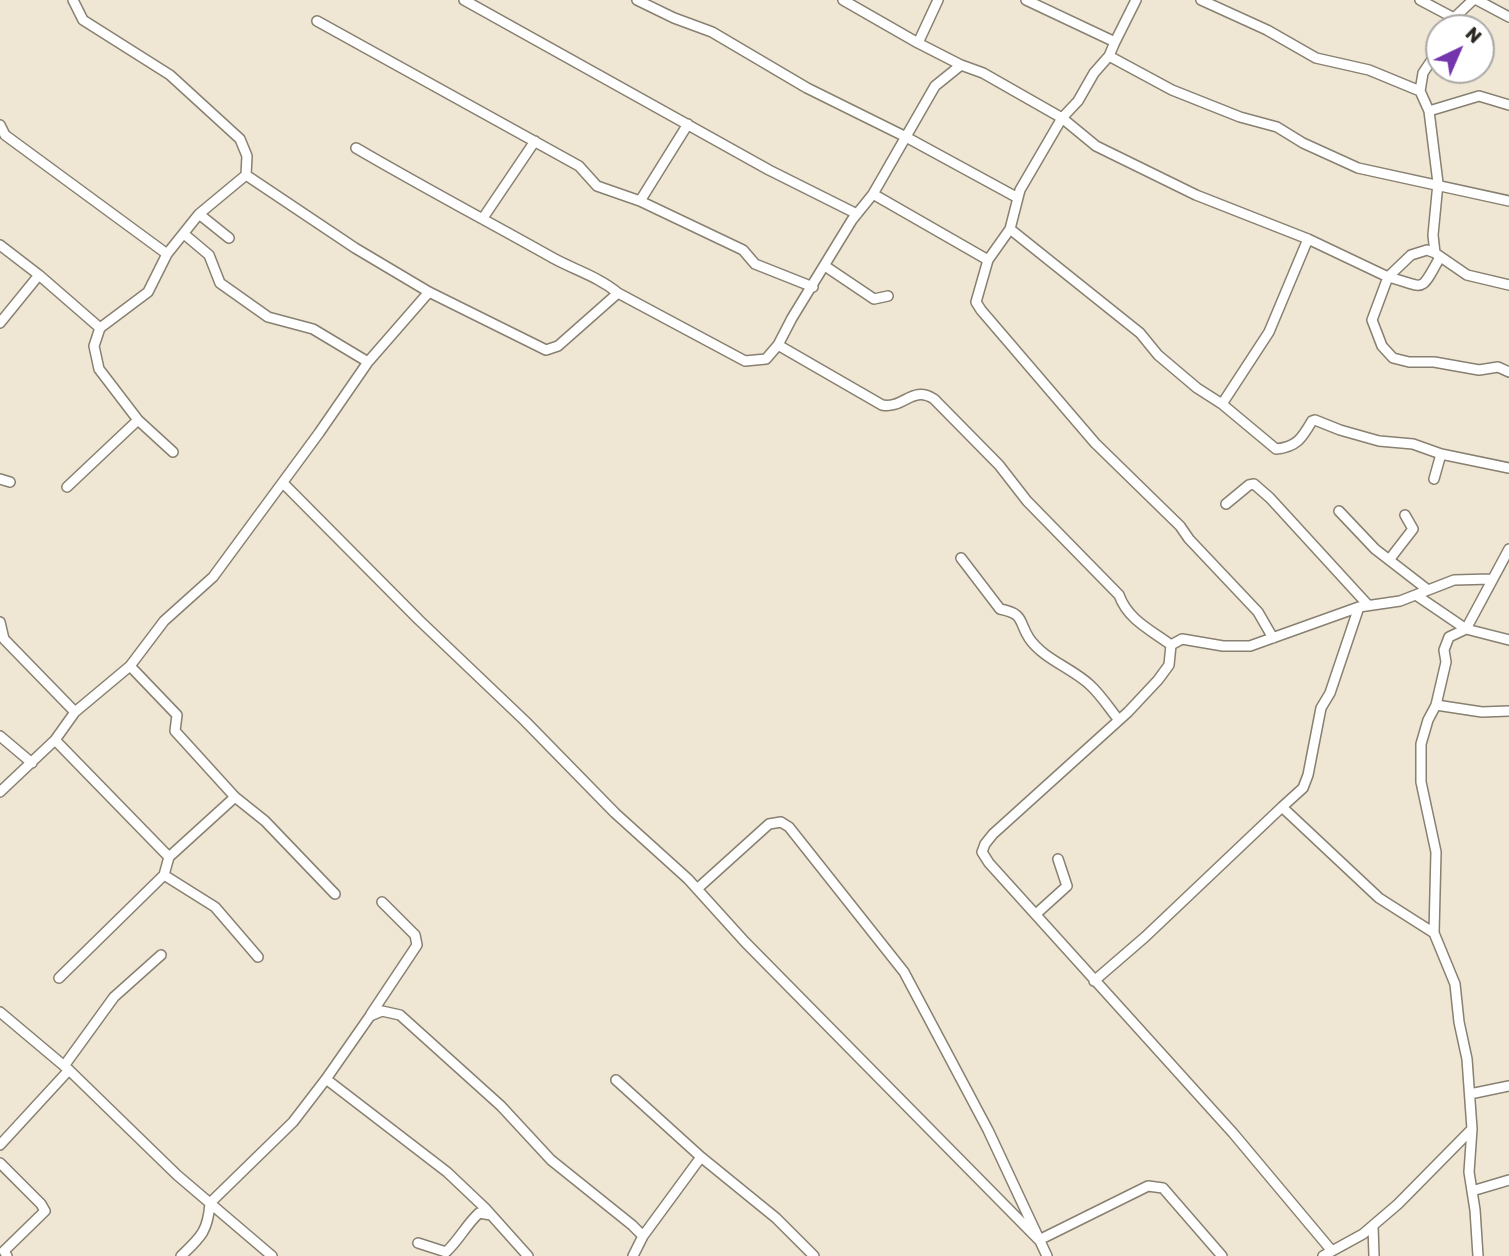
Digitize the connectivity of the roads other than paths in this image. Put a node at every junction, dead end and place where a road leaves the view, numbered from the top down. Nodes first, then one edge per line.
1 (74, 0) edge
2 (464, 0) edge
3 (637, 0) edge
4 (843, 0) edge
5 (938, 0) edge
6 (1026, 0) edge
7 (1136, 0) edge
8 (1201, 0) edge
9 (1420, 0) edge
10 (1475, 0) edge
11 (1446, 14) edge
12 (1459, 14) edge
13 (1509, 17) edge
14 (317, 21) dead end
15 (1115, 42) junction
16 (918, 43) junction
17 (1109, 55) junction
18 (961, 65) junction
19 (1425, 70) edge
20 (1420, 91) junction
21 (1509, 105) edge
22 (1429, 111) junction
23 (1062, 118) junction
24 (688, 124) junction
25 (0, 125) edge
26 (3, 135) edge
27 (906, 137) junction
28 (535, 141) junction
29 (356, 148) dead end
30 (246, 175) junction
31 (1438, 183) junction
32 (873, 194) junction
33 (1018, 198) junction
34 (640, 201) junction
35 (1509, 201) edge
36 (199, 214) junction
37 (857, 214) junction
38 (483, 218) junction
39 (1010, 229) junction
40 (184, 234) junction
41 (229, 238) dead end
42 (1308, 239) junction
43 (0, 245) edge
44 (167, 254) junction
45 (1438, 255) junction
46 (988, 260) junction
47 (825, 266) junction
48 (39, 275) junction
49 (1388, 277) junction
50 (1509, 285) edge
51 (813, 287) junction
52 (429, 292) junction
53 (618, 293) junction
54 (888, 296) dead end
55 (0, 323) edge
56 (100, 328) junction
57 (778, 345) junction
58 (369, 362) junction
59 (1509, 372) edge
60 (1222, 404) junction
61 (138, 419) junction
62 (173, 452) dead end
63 (1441, 454) junction
64 (1509, 468) edge
65 (1434, 479) dead end
66 (283, 483) junction
67 (67, 486) dead end
68 (1226, 504) dead end
69 (1339, 511) dead end
70 (1405, 515) dead end
71 (1509, 549) edge
72 (961, 558) dead end
73 (1389, 560) junction
74 (1491, 579) junction
75 (1429, 590) junction
76 (1416, 596) junction
77 (1363, 606) junction
78 (0, 622) edge
79 (1466, 629) junction
80 (1273, 638) junction
81 (1509, 640) edge
82 (1171, 645) junction
83 (130, 666) junction
84 (1436, 705) junction
85 (1509, 711) edge
86 (75, 712) junction
87 (1118, 719) junction
88 (0, 736) edge
89 (55, 740) junction
90 (32, 763) junction
91 (0, 792) edge
92 (235, 797) junction
93 (1282, 807) junction
94 (169, 857) junction
95 (1058, 859) dead end
96 (164, 875) junction
97 (697, 889) junction
98 (335, 894) dead end
99 (382, 902) dead end
100 (1036, 915) junction
101 (1434, 933) junction
102 (162, 955) dead end
103 (258, 957) dead end
104 (59, 978) dead end
105 (1094, 981) junction
106 (0, 1012) edge
107 (370, 1016) junction
108 (66, 1068) junction
109 (326, 1079) junction
110 (616, 1080) dead end
111 (1509, 1086) edge
112 (1470, 1094) junction
113 (1472, 1129) junction
114 (0, 1145) edge
115 (701, 1157) junction
116 (0, 1163) edge
117 (1509, 1180) edge
118 (1472, 1191) junction
119 (210, 1203) junction
120 (491, 1215) junction
121 (1373, 1226) junction
122 (643, 1237) junction
123 (1039, 1240) junction
124 (418, 1244) dead end
125 (1332, 1251) junction
126 (7, 1256) edge
127 (181, 1256) edge
128 (272, 1256) edge
129 (528, 1256) edge
130 (633, 1256) edge
131 (814, 1256) edge
132 (1047, 1256) edge
133 (1222, 1256) edge
134 (1322, 1256) edge
135 (1374, 1256) edge
136 (1478, 1256) edge

1 - 30 street
2 - 24 street
3 - 27 street
4 - 16 street
5 - 16 street
6 - 15 street
7 - 15 street
8 - 20 street
9 - 11 street
10 - 12 street
10 - 13 street
14 - 28 street
15 - 17 street
16 - 18 street
17 - 23 street
17 - 31 street
18 - 23 street
18 - 27 street
19 - 20 street
20 - 22 street
21 - 22 street
22 - 31 street
23 - 33 street
23 - 42 street
24 - 34 street
24 - 37 street
25 - 26 street
26 - 44 street
27 - 32 street
27 - 33 street
28 - 34 street
28 - 38 street
29 - 38 street
30 - 36 street
30 - 52 street
31 - 35 street
31 - 45 street
32 - 37 street
32 - 46 street
33 - 39 street
34 - 51 street
36 - 40 street
36 - 41 street
37 - 47 street
38 - 53 street
39 - 46 street
39 - 60 street
40 - 44 street
40 - 58 street
42 - 49 street
42 - 60 street
43 - 48 street
44 - 56 street
45 - 49 street
45 - 49 street
45 - 50 street
46 - 80 street
47 - 51 street
47 - 54 street
48 - 55 street
48 - 56 street
49 - 59 street
51 - 57 street
52 - 53 street
52 - 58 street
53 - 57 street
56 - 61 street
57 - 82 street
58 - 66 street
60 - 63 street
61 - 62 street
61 - 67 street
63 - 64 street
63 - 65 street
66 - 83 street
66 - 97 street
68 - 77 street
69 - 73 street
70 - 73 street
71 - 74 street
72 - 87 street
73 - 75 street
74 - 75 street
74 - 79 street
75 - 76 street
76 - 77 street
76 - 79 street
77 - 80 street
77 - 93 street
78 - 86 street
79 - 81 street
79 - 84 street
80 - 82 street
82 - 87 street
83 - 86 street
83 - 92 street
84 - 85 street
84 - 101 street
86 - 89 street
87 - 100 street
88 - 90 street
89 - 90 street
89 - 94 street
90 - 91 street
92 - 94 street
92 - 98 street
93 - 101 street
93 - 105 street
94 - 96 street
95 - 100 street
96 - 103 street
96 - 104 street
97 - 123 street
97 - 123 street
99 - 107 street
100 - 105 street
101 - 112 street
102 - 108 street
105 - 125 street
106 - 108 street
107 - 109 street
107 - 122 street
108 - 114 street
108 - 119 street
109 - 119 street
109 - 120 street
110 - 115 street
111 - 112 street
112 - 113 street
113 - 118 street
113 - 121 street
115 - 122 street
115 - 131 street
116 - 126 street
117 - 118 street
118 - 136 street
119 - 127 street
119 - 128 street
120 - 124 street
120 - 129 street
121 - 125 street
121 - 135 street
122 - 130 street
123 - 132 street
123 - 133 street
125 - 134 street

